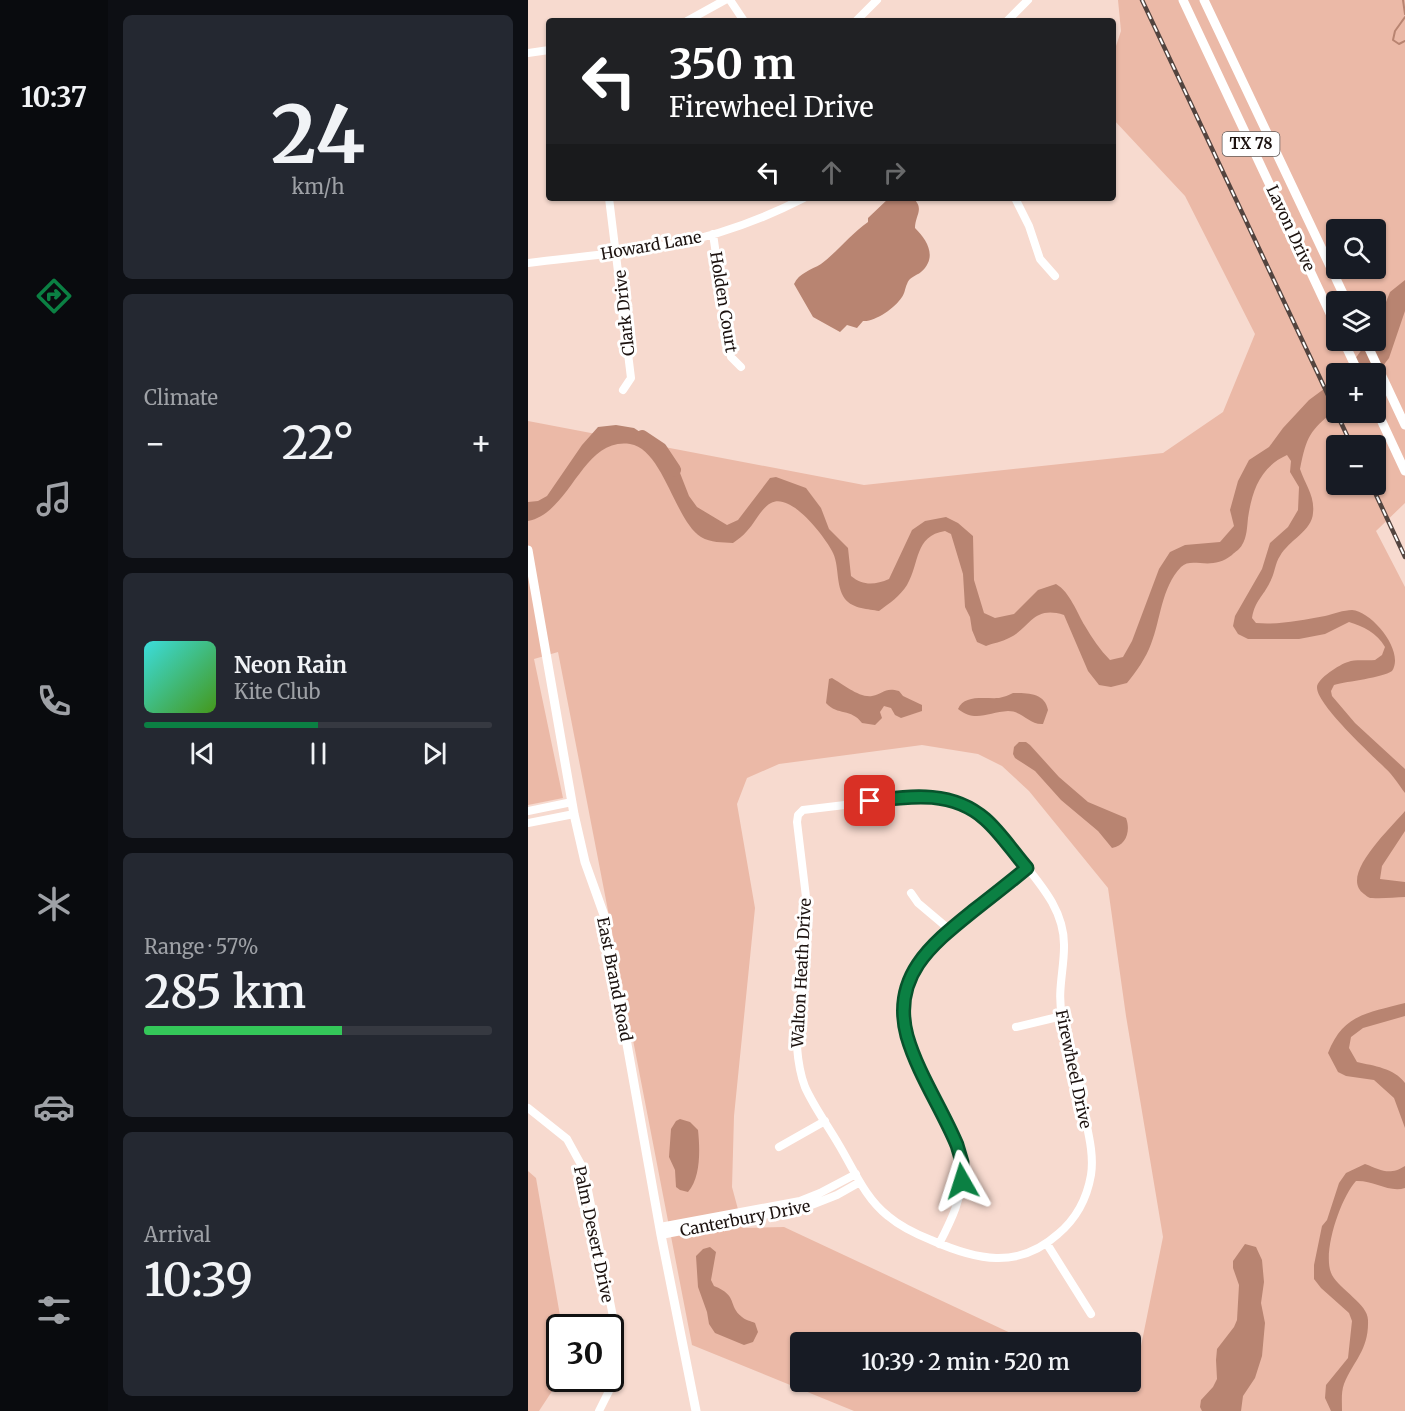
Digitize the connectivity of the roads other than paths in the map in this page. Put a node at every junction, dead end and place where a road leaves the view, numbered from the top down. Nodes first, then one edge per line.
1 (725, 0) edge
2 (730, 0) edge
3 (877, 0) edge
4 (1028, 0) edge
5 (1183, 0) edge
6 (1204, 0) edge
7 (692, 18) edge
8 (742, 18) edge
9 (859, 18) edge
10 (1010, 18) edge
11 (546, 50) edge
12 (528, 53) edge
13 (609, 201) edge
14 (798, 201) edge
15 (1016, 201) edge
16 (713, 234) junction
17 (617, 251) junction
18 (528, 263) edge
19 (1055, 276) dead end
20 (1342, 291) edge
21 (1326, 304) edge
22 (1370, 351) edge
23 (741, 367) dead end
24 (623, 390) dead end
25 (1382, 423) edge
26 (1405, 425) edge
27 (1405, 471) edge
28 (528, 550) edge
29 (572, 802) junction
30 (528, 811) edge
31 (574, 814) junction
32 (796, 822) joint
33 (528, 823) edge
34 (1027, 868) junction
35 (911, 893) dead end
36 (950, 930) junction
37 (1062, 1016) junction
38 (1016, 1028) dead end
39 (528, 1108) edge
40 (825, 1121) junction
41 (779, 1147) dead end
42 (856, 1174) junction
43 (860, 1182) junction
44 (661, 1231) junction
45 (939, 1244) junction
46 (1047, 1244) junction
47 (1091, 1314) dead end
48 (599, 1411) edge
49 (696, 1411) edge

1 - 7 street
2 - 8 street
3 - 9 street
4 - 10 street
5 - 21 main road, Lavon Drive / TX 78
6 - 20 main road, Lavon Drive / TX 78
11 - 12 street
13 - 17 street, Clark Drive
14 - 16 street, Howard Lane
15 - 19 street
16 - 17 street, Howard Lane
16 - 23 street, Holden Court
17 - 18 street, Howard Lane
17 - 24 street, Clark Drive
22 - 26 main road
25 - 27 main road
28 - 29 main road, East Brand Road
29 - 30 street
29 - 31 main road, East Brand Road
31 - 33 street
31 - 44 main road, East Brand Road
32 - 34 street, Firewheel Drive
32 - 40 street, Walton Heath Drive
34 - 36 street
34 - 37 street, Firewheel Drive
35 - 36 street
36 - 45 street
37 - 38 street
37 - 46 street, Firewheel Drive
39 - 48 street, Palm Desert Drive
40 - 41 street
40 - 42 street, Walton Heath Drive
42 - 43 street, Walton Heath Drive
42 - 44 street, Canterbury Drive
43 - 44 street, Canterbury Drive
43 - 45 street, Firewheel Drive
44 - 49 main road, East Brand Road
45 - 46 street, Firewheel Drive
46 - 47 street

